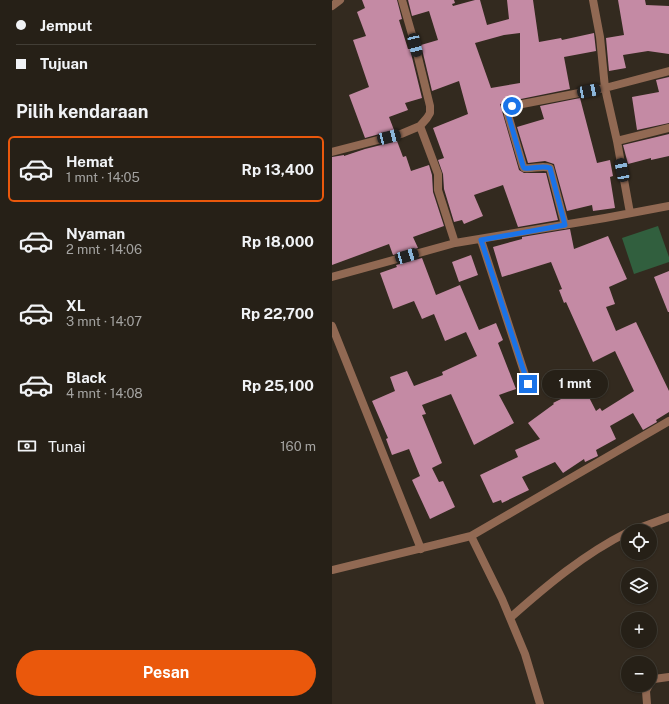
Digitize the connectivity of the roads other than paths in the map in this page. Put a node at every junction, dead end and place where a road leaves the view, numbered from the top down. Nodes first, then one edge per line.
1 (340, 0) edge
2 (402, 0) edge
3 (593, 0) edge
4 (332, 6) edge
5 (669, 71) edge
6 (605, 88) junction
7 (420, 126) junction
8 (669, 128) edge
9 (617, 141) junction
10 (332, 152) edge
11 (669, 206) edge
12 (630, 213) junction
13 (565, 225) junction
14 (481, 240) junction
15 (455, 243) junction
16 (332, 277) edge
17 (332, 326) edge
18 (528, 384) dead end
19 (669, 421) edge
20 (669, 517) edge
21 (650, 524) edge
22 (471, 536) junction
23 (621, 536) edge
24 (421, 548) junction
25 (332, 570) edge
26 (510, 618) junction
27 (669, 677) edge
28 (657, 679) edge
29 (646, 692) edge
30 (540, 704) edge
31 (647, 704) edge

1 - 4 street
2 - 7 street
3 - 6 street
5 - 6 street
6 - 9 street
6 - 13 street
7 - 10 street
7 - 15 street
8 - 9 street
9 - 12 street
11 - 12 street
12 - 13 street
13 - 14 street
14 - 15 street
14 - 18 street
15 - 16 street
17 - 24 street
19 - 22 street
20 - 21 street
22 - 24 street
22 - 26 street
23 - 26 street
24 - 25 street
26 - 30 street
27 - 28 street
29 - 31 street

